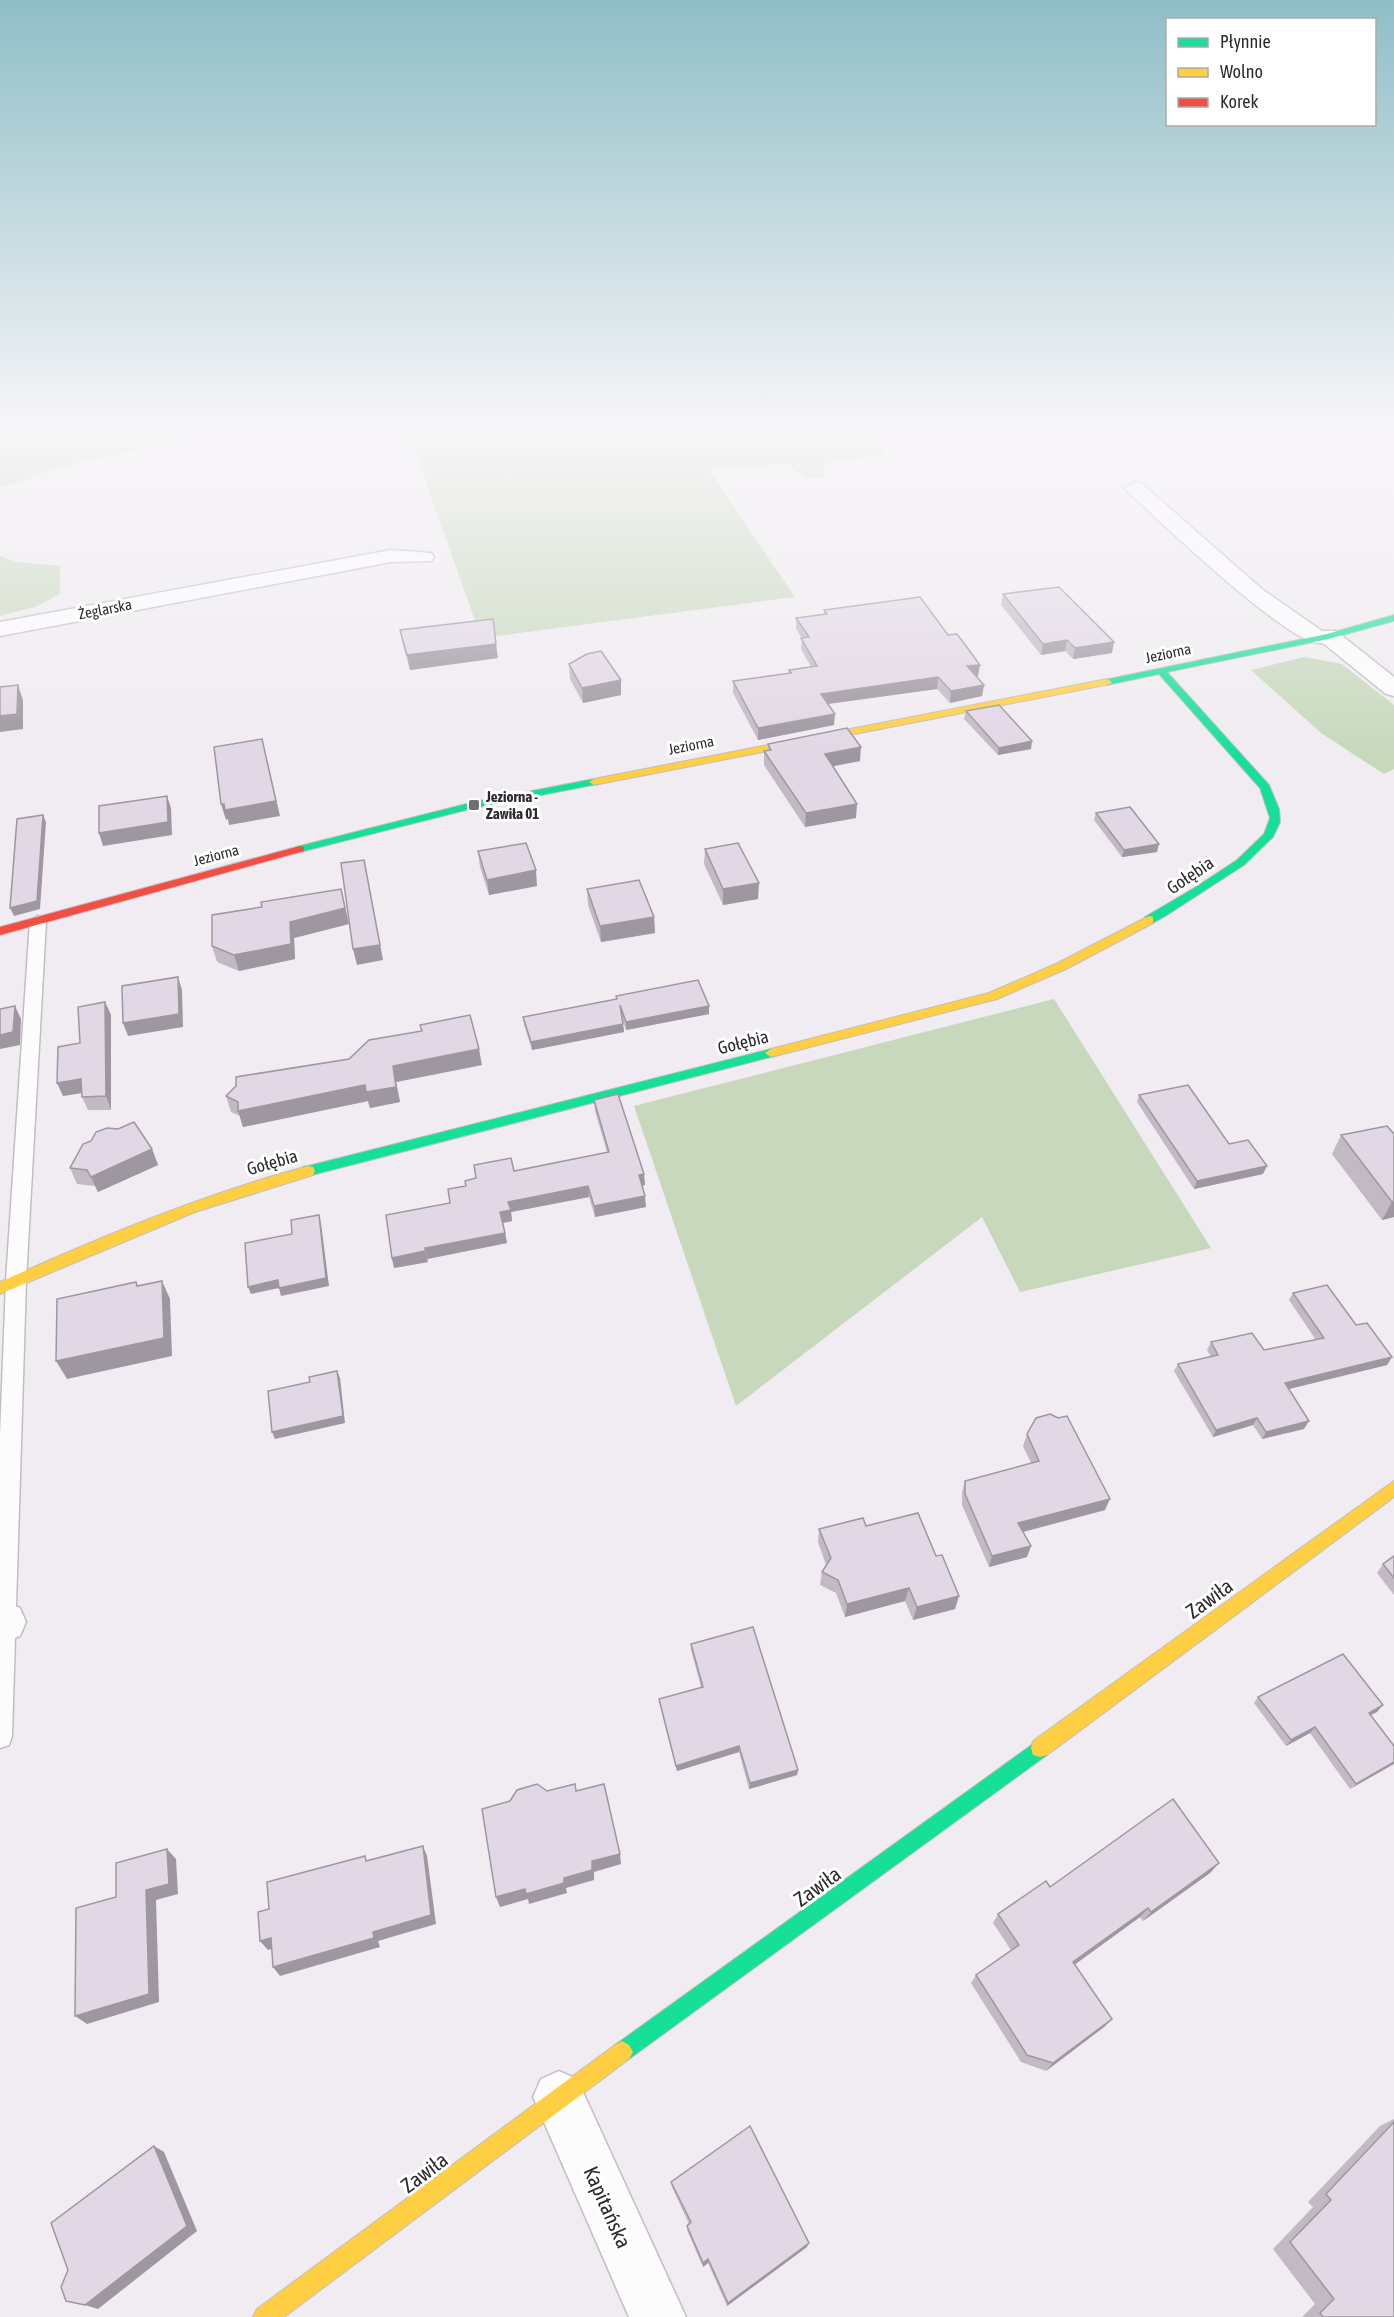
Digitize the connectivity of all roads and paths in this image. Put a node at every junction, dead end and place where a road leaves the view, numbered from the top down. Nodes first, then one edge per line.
1 (1192, 539) edge
2 (424, 556) dead end
3 (1394, 618) edge
4 (0, 629) edge
5 (1323, 637) junction
6 (1161, 671) junction
7 (1394, 689) edge
8 (38, 921) junction
9 (0, 931) edge
10 (8, 1285) edge
11 (1394, 1488) edge
12 (2, 1623) edge
13 (0, 1736) edge
14 (559, 2097) junction
15 (265, 2317) edge
16 (658, 2317) edge

1 - 5 street
2 - 4 street, Żeglarska
3 - 5 street, Jeziorna
5 - 6 street, Jeziorna
5 - 7 street
6 - 8 street, Jeziorna
6 - 10 street, Gołębia
8 - 9 street, Jeziorna
8 - 10 lane
10 - 12 lane
11 - 14 street, Zawiła
12 - 13 lane
14 - 15 street, Zawiła
14 - 16 street, Kapitańska

